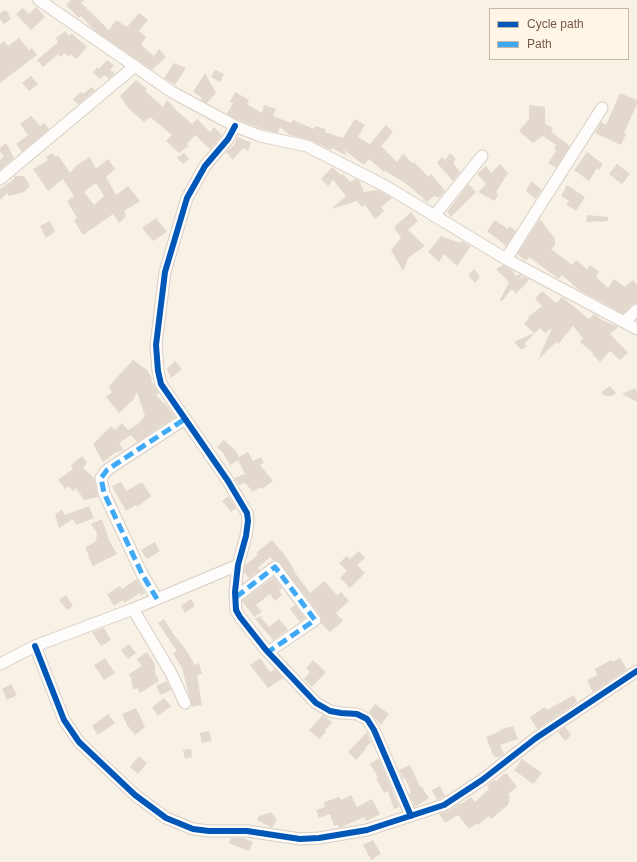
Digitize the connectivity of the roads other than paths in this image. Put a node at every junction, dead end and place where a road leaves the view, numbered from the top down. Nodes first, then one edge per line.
1 (38, 0) edge
2 (136, 66) junction
3 (602, 108) dead end
4 (235, 126) junction
5 (482, 156) dead end
6 (0, 179) edge
7 (434, 216) junction
8 (506, 259) junction
9 (637, 310) edge
10 (624, 322) junction
11 (637, 329) edge
12 (185, 419) junction
13 (238, 565) junction
14 (236, 597) junction
15 (158, 599) junction
16 (132, 609) junction
17 (35, 646) junction
18 (268, 652) junction
19 (0, 664) edge
20 (637, 671) edge
21 (185, 703) dead end
22 (411, 816) junction

1 - 2 street
2 - 4 street
2 - 6 street
3 - 8 street
4 - 7 street
4 - 12 street
5 - 7 street
7 - 8 street
8 - 10 street
9 - 10 street
10 - 11 street
12 - 13 street
12 - 15 street
13 - 14 street
13 - 15 street
14 - 18 street
14 - 18 street
15 - 16 street
16 - 17 street
16 - 21 street
17 - 19 street
17 - 22 street
18 - 22 street
20 - 22 street

